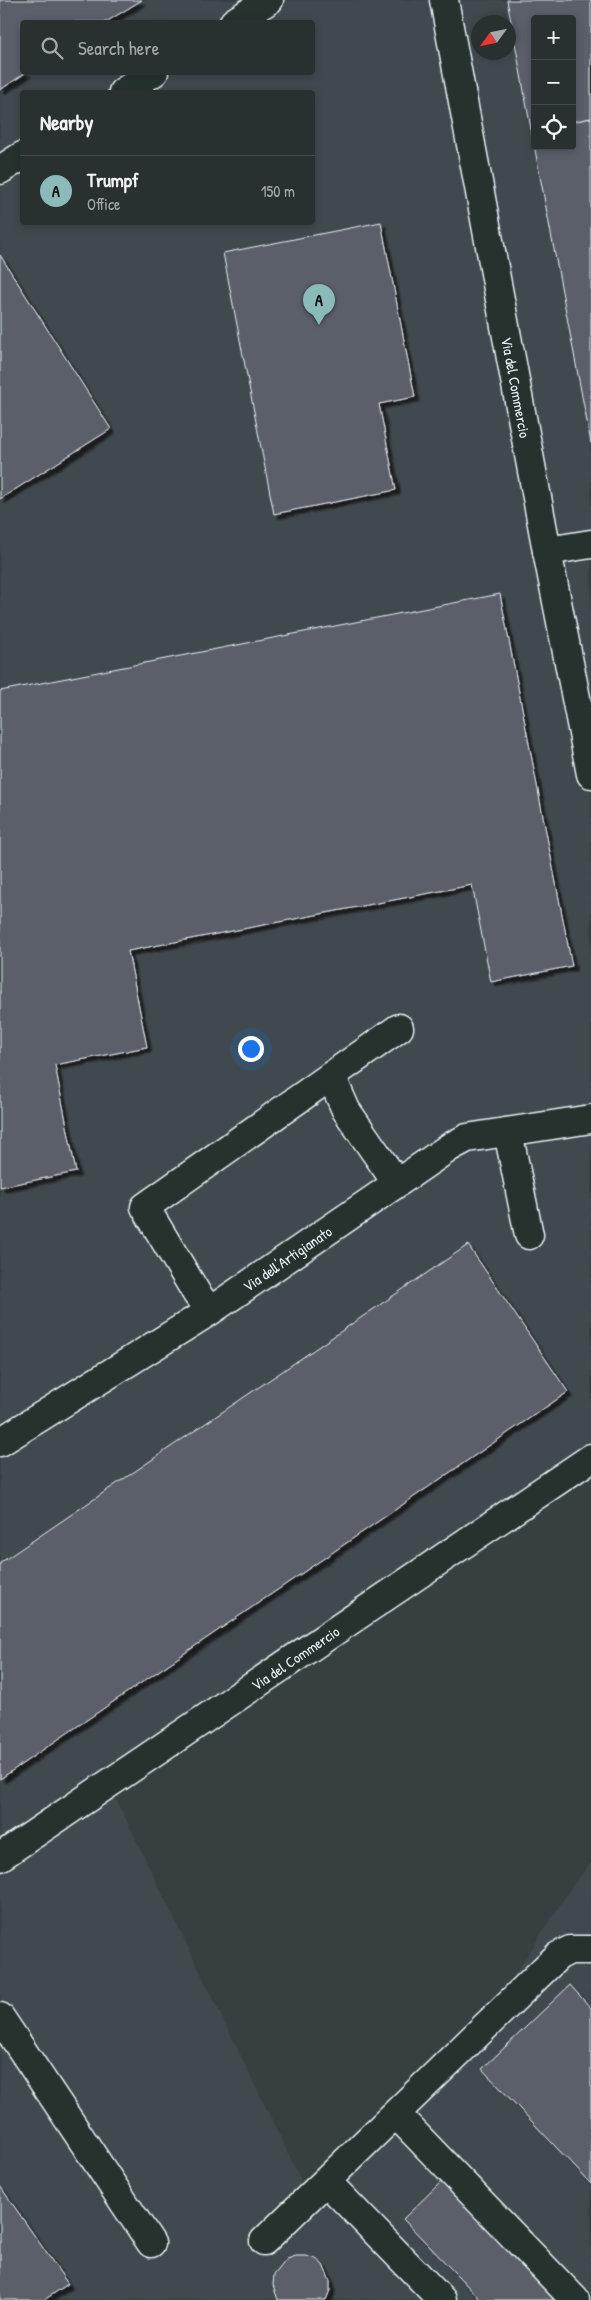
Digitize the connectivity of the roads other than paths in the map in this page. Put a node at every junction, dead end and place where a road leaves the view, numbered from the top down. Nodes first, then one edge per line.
1 (269, 0) edge
2 (444, 0) edge
3 (237, 20) edge
4 (149, 75) edge
5 (126, 90) edge
6 (20, 157) edge
7 (0, 170) edge
8 (591, 544) edge
9 (547, 551) junction
10 (591, 774) edge
11 (399, 1028) dead end
12 (330, 1076) junction
13 (591, 1119) edge
14 (508, 1132) junction
15 (396, 1182) junction
16 (529, 1235) dead end
17 (210, 1311) junction
18 (0, 1442) edge
19 (591, 1458) edge
20 (0, 1857) edge
21 (591, 1950) edge
22 (0, 2017) edge
23 (396, 2114) junction
24 (326, 2182) junction
25 (264, 2241) dead end
26 (151, 2243) dead end
27 (442, 2300) edge
28 (576, 2300) edge

1 - 3 street
2 - 9 street, Via del Commercio
4 - 5 street
6 - 7 street
8 - 9 street
9 - 10 street, Via del Commercio
11 - 12 street
12 - 15 street
12 - 17 street
13 - 14 street, Via dell'Artigianato
14 - 15 street, Via dell'Artigianato
14 - 16 street
15 - 17 street, Via dell'Artigianato
17 - 18 street, Via dell'Artigianato
19 - 20 street, Via del Commercio
21 - 23 street
22 - 26 street
23 - 24 street
23 - 28 street
24 - 25 street
24 - 27 street

